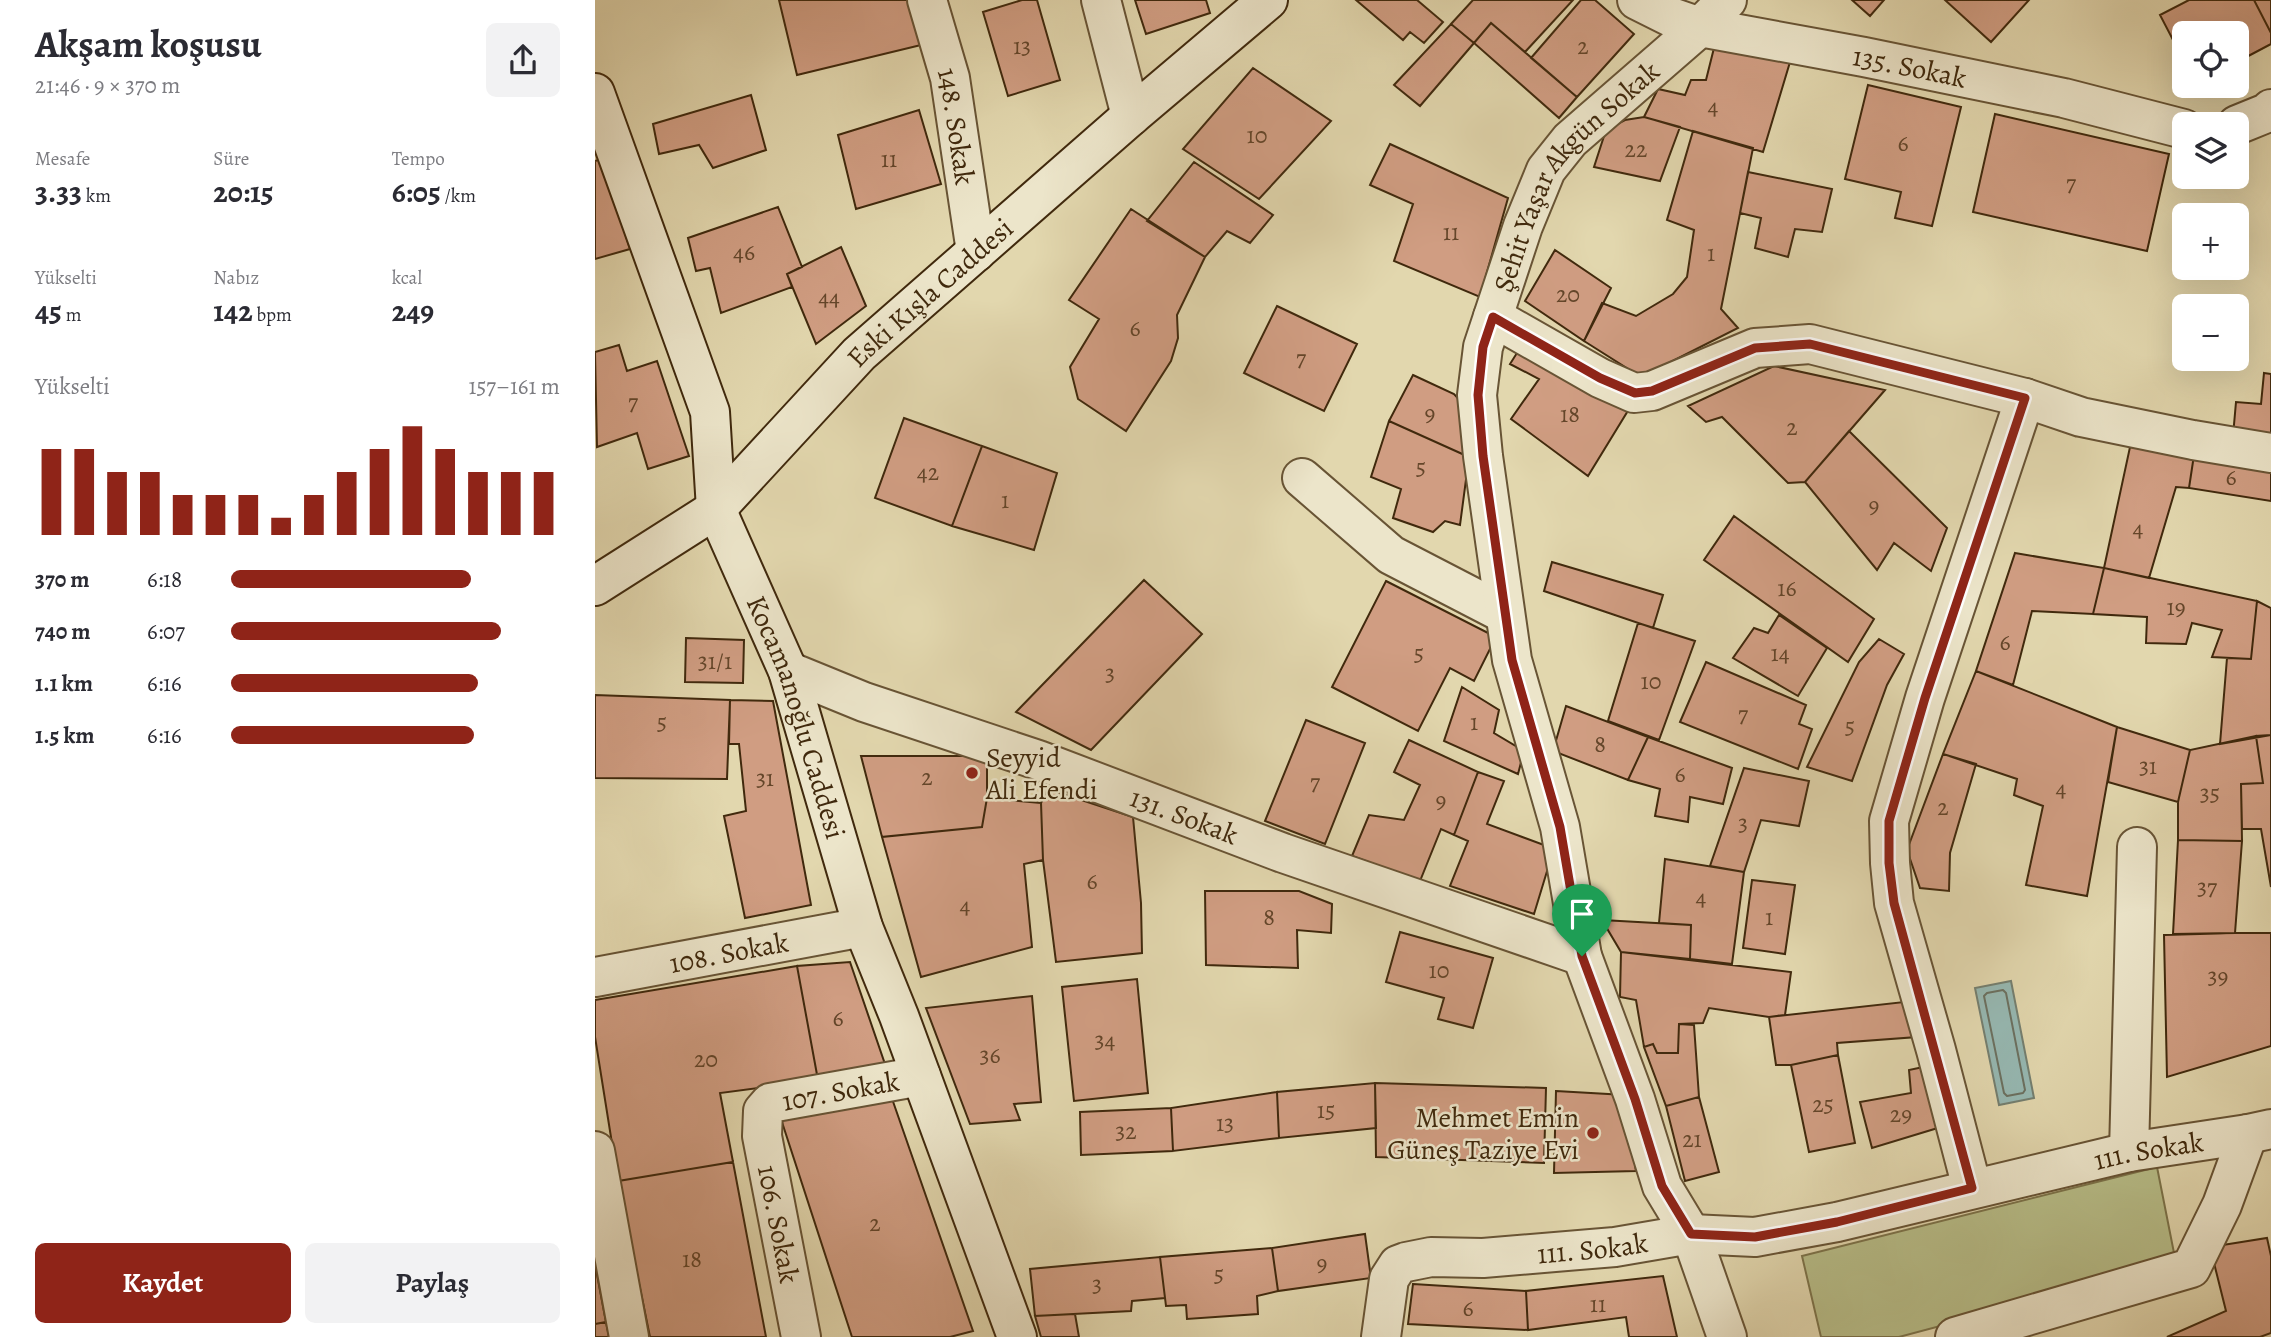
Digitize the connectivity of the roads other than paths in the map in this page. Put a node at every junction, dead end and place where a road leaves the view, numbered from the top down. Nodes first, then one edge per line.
1 (927, 0) edge
2 (1101, 0) edge
3 (1268, 0) edge
4 (1637, 0) edge
5 (1727, 0) edge
6 (1700, 27) junction
7 (595, 93) edge
8 (2271, 109) edge
9 (1131, 116) junction
10 (2249, 120) edge
11 (2172, 126) edge
12 (976, 252) junction
13 (1493, 317) junction
14 (2025, 398) junction
15 (2271, 453) edge
16 (1302, 478) dead end
17 (716, 509) junction
18 (595, 586) edge
19 (1505, 614) junction
20 (788, 671) junction
21 (2137, 848) dead end
22 (863, 928) junction
23 (1582, 956) junction
24 (595, 977) edge
25 (921, 1076) junction
26 (763, 1111) joint
27 (2260, 1132) edge
28 (595, 1151) edge
29 (2129, 1152) junction
30 (1972, 1188) junction
31 (1691, 1234) junction
32 (629, 1337) edge
33 (801, 1337) edge
34 (1017, 1337) edge
35 (1381, 1337) edge
36 (1727, 1337) edge
37 (1955, 1337) edge

1 - 12 street, 148. Sokak
2 - 9 street
3 - 9 street, Eski Kışla Caddesi
4 - 6 street, 135. Sokak
5 - 6 street, Şehit Yaşar Akgün Sokak
6 - 11 street, 135. Sokak
6 - 13 street, Şehit Yaşar Akgün Sokak
7 - 17 street, Kocamanoğlu Caddesi
8 - 10 street
9 - 12 street, Eski Kışla Caddesi
12 - 17 street, Eski Kışla Caddesi
13 - 14 street
13 - 19 street, Şehit Yaşar Akgün Sokak
14 - 15 street
14 - 30 street
16 - 19 street
17 - 18 street, Eski Kışla Caddesi
17 - 20 street, Kocamanoğlu Caddesi
19 - 23 street, Şehit Yaşar Akgün Sokak
20 - 22 street, Kocamanoğlu Caddesi
20 - 23 street, 131. Sokak
21 - 29 street
22 - 24 street, 108. Sokak
22 - 25 street, Kocamanoğlu Caddesi
23 - 31 street, Şehit Yaşar Akgün Sokak
25 - 26 street, 107. Sokak
25 - 34 street, Kocamanoğlu Caddesi
26 - 33 street, 106. Sokak
27 - 29 street, 111. Sokak
27 - 37 street
28 - 32 street
29 - 30 street, 111. Sokak
30 - 31 street, 111. Sokak
31 - 35 street, 111. Sokak
31 - 36 street, Şehit Yaşar Akgün Sokak

